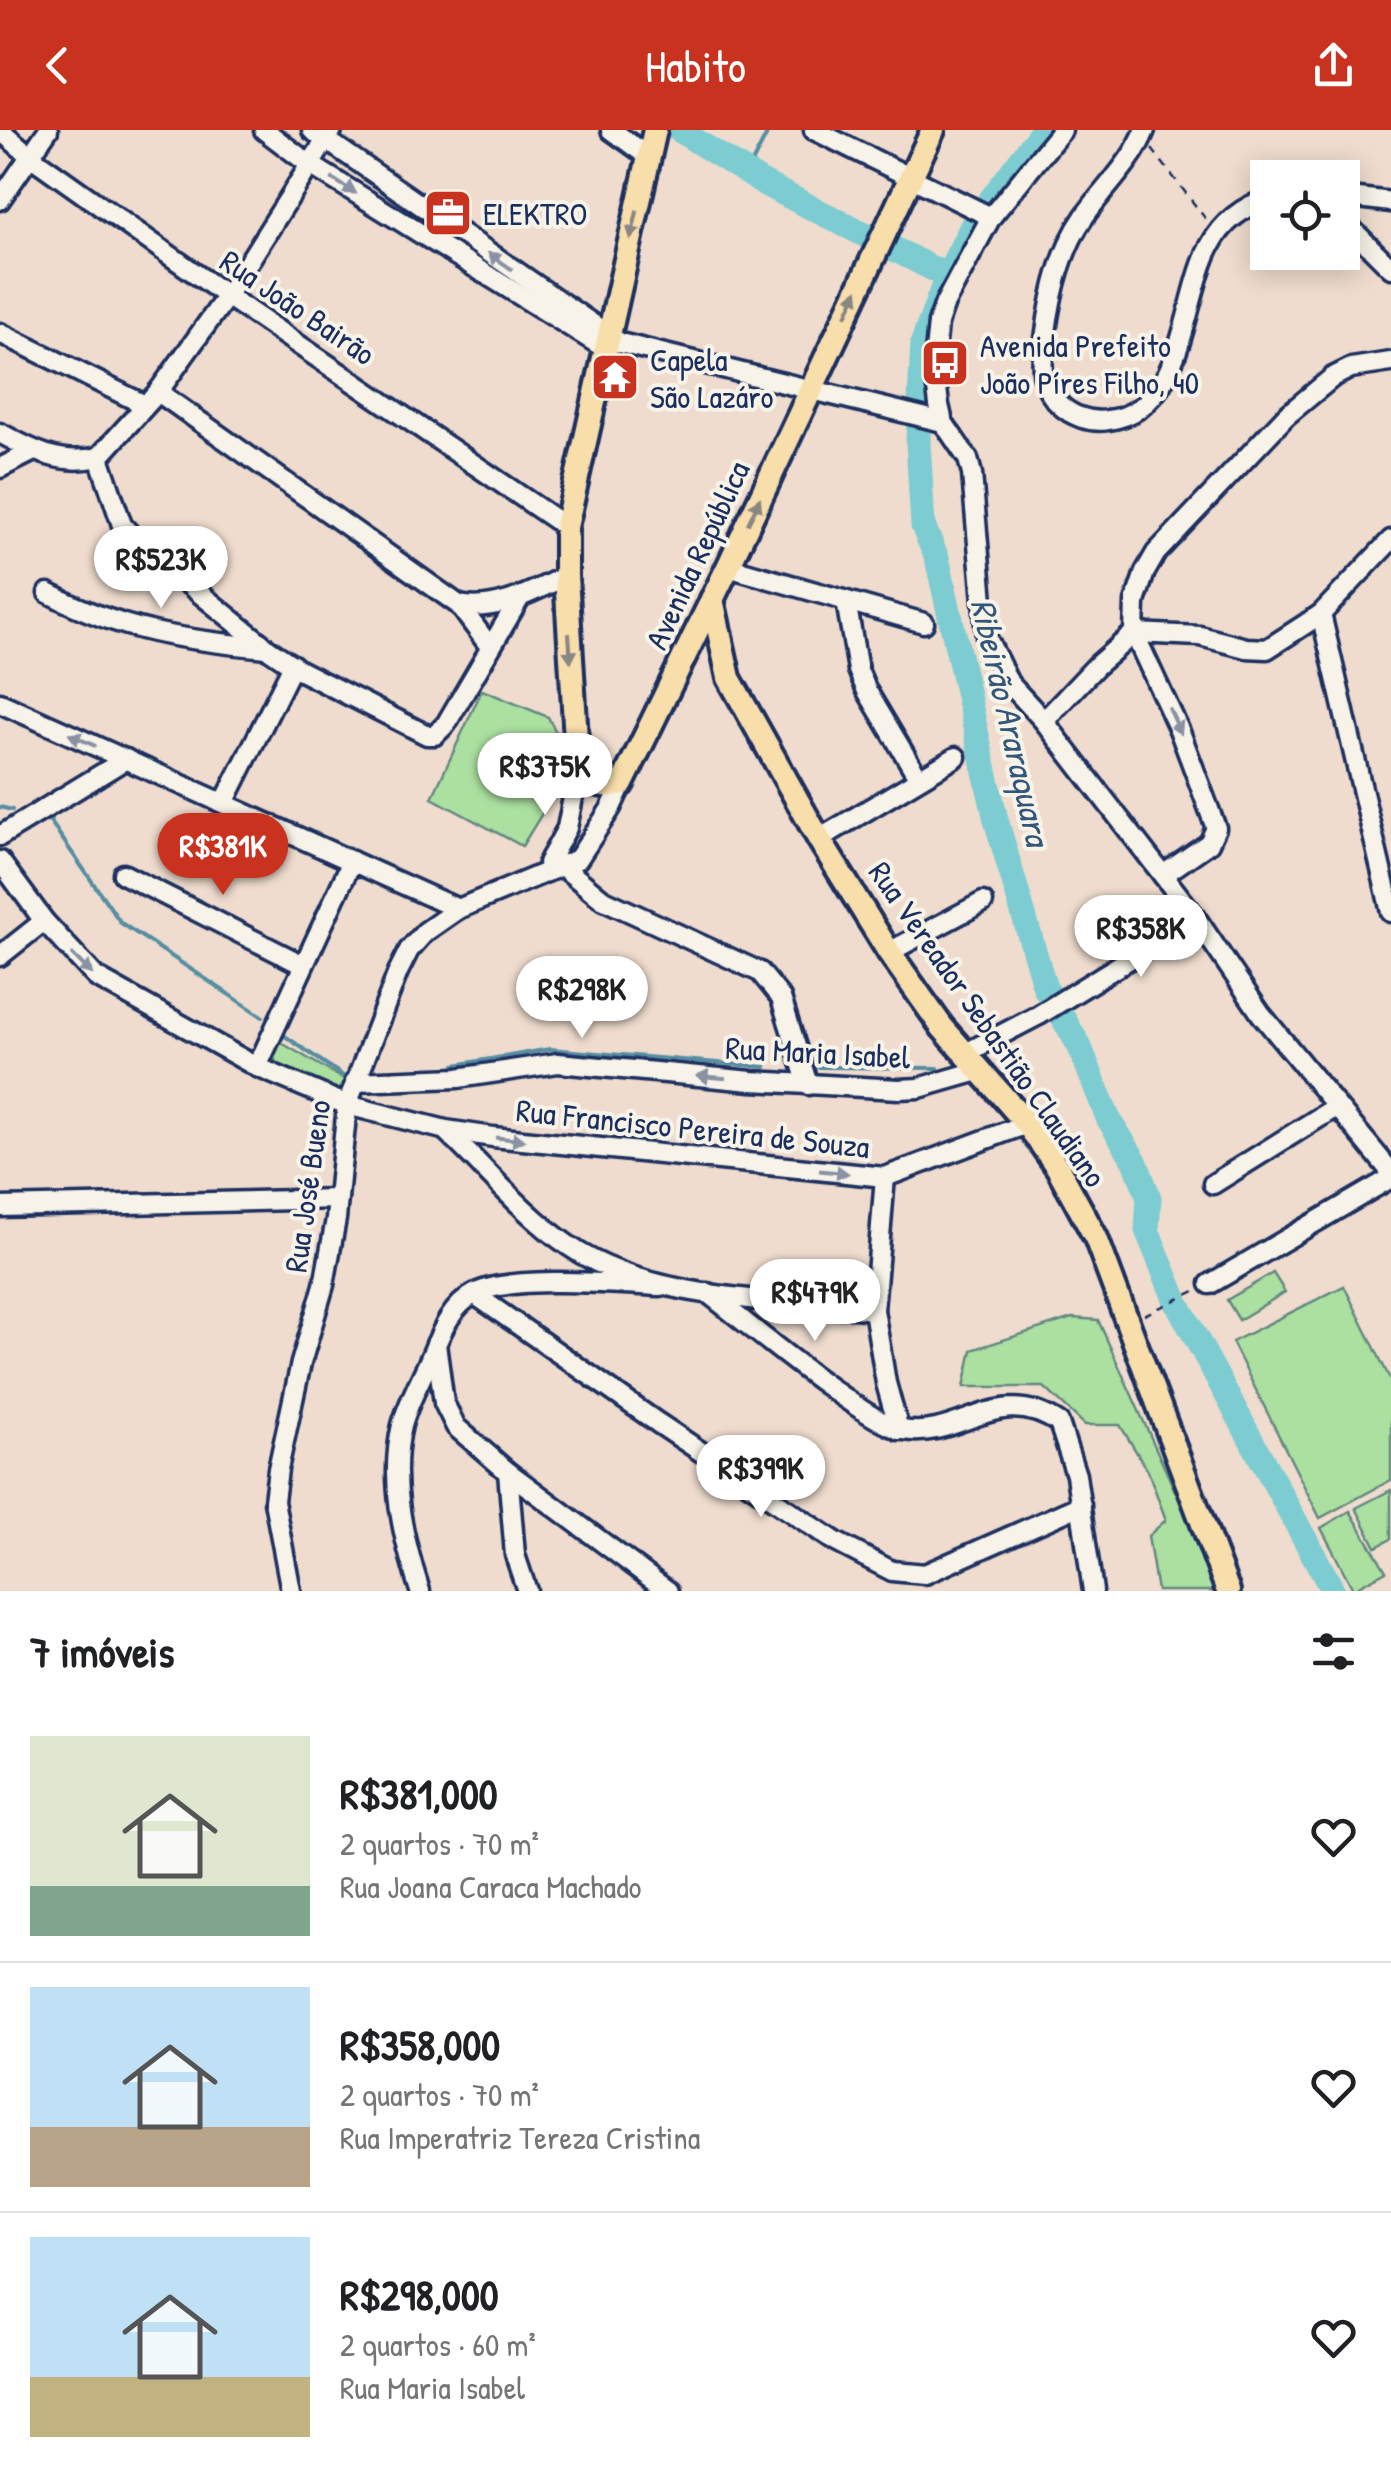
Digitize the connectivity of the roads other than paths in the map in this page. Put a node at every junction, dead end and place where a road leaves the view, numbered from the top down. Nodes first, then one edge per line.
1 (0, 130) edge
2 (48, 130) edge
3 (264, 130) edge
4 (611, 130) edge
5 (655, 130) edge
6 (814, 130) edge
7 (934, 130) edge
8 (1062, 130) edge
9 (323, 133) edge
10 (1144, 134) edge
11 (30, 156) junction
12 (649, 157) junction
13 (309, 164) junction
14 (910, 178) junction
15 (1360, 198) edge
16 (0, 200) edge
17 (1391, 202) edge
18 (1250, 206) edge
19 (988, 215) junction
20 (1360, 237) edge
21 (1391, 268) edge
22 (227, 296) junction
23 (0, 333) edge
24 (607, 343) junction
25 (1391, 362) edge
26 (810, 392) junction
27 (152, 398) junction
28 (928, 419) junction
29 (0, 433) edge
30 (34, 452) junction
31 (99, 457) junction
32 (0, 468) edge
33 (566, 527) junction
34 (1391, 540) edge
35 (728, 567) junction
36 (566, 576) junction
37 (48, 592) dead end
38 (521, 596) junction
39 (712, 600) junction
40 (846, 601) junction
41 (460, 605) junction
42 (1321, 614) junction
43 (924, 623) dead end
44 (1134, 633) junction
45 (490, 647) junction
46 (267, 648) junction
47 (292, 665) junction
48 (680, 668) junction
49 (729, 678) junction
50 (0, 703) edge
51 (1044, 722) junction
52 (956, 757) dead end
53 (126, 759) junction
54 (578, 772) junction
55 (918, 777) junction
56 (622, 784) junction
57 (224, 803) junction
58 (0, 836) edge
59 (820, 839) junction
60 (0, 861) edge
61 (352, 861) junction
62 (553, 865) junction
63 (123, 874) dead end
64 (1163, 875) junction
65 (1388, 890) edge
66 (983, 902) dead end
67 (458, 909) junction
68 (1391, 912) edge
69 (1196, 918) junction
70 (44, 921) junction
71 (889, 952) junction
72 (0, 956) edge
73 (303, 965) junction
74 (971, 1063) junction
75 (256, 1067) junction
76 (389, 1081) junction
77 (354, 1082) junction
78 (808, 1085) junction
79 (346, 1106) junction
80 (1336, 1107) junction
81 (381, 1114) junction
82 (1027, 1124) junction
83 (446, 1130) junction
84 (1391, 1175) edge
85 (885, 1178) junction
86 (1213, 1184) dead end
87 (338, 1198) junction
88 (0, 1207) edge
89 (1210, 1284) road end
90 (660, 1286) junction
91 (708, 1292) junction
92 (474, 1294) junction
93 (874, 1310) junction
94 (436, 1344) junction
95 (899, 1430) junction
96 (508, 1472) junction
97 (1081, 1505) junction
98 (291, 1591) edge
99 (420, 1591) edge
100 (528, 1591) edge
101 (668, 1591) edge
102 (1093, 1591) edge
103 (1228, 1591) edge

1 - 11 street, Rua João Bairão
2 - 11 street
3 - 13 street
4 - 12 street
5 - 12 main road
6 - 14 street
7 - 14 main road, Avenida República
8 - 19 street
9 - 13 street
24 -> 9 street
10 - 18 street
11 - 16 street
11 - 22 street, Rua João Bairão
12 -> 24 main road
13 - 22 street
13 -> 24 street
14 - 19 street
26 -> 14 main road, Avenida República
15 - 17 street
19 - 28 street
20 - 21 street
22 - 27 street
22 - 33 street, Rua João Bairão
23 - 27 street
24 - 26 street
24 - 33 main road
25 - 44 street
26 - 28 street
35 -> 26 main road, Avenida República
27 - 31 street
27 - 41 street
28 - 51 street
29 - 30 street
30 - 31 street
30 - 32 street
31 - 46 street
33 - 36 main road
34 - 42 street
35 - 39 main road, Avenida República
35 - 40 street
36 - 38 street
36 -> 54 main road
37 - 46 street
38 - 41 street
38 - 45 street
39 - 48 main road, Avenida República
39 - 49 main road, Rua Vereador Sebastião Claudiano
40 - 43 street
40 - 55 street
41 - 45 street
42 - 44 street
42 - 65 street
44 - 51 street
44 -> 64 street
45 - 47 street
46 - 47 street
47 - 57 street
48 - 49 main road
48 - 56 main road, Avenida República
49 - 59 main road, Rua Vereador Sebastião Claudiano
53 -> 50 street
51 - 64 street
52 - 55 street
53 - 57 street
53 - 58 street
54 - 56 main road
54 - 62 street
55 - 59 street
56 - 62 street, Avenida República
57 - 61 street
59 - 71 main road, Rua Vereador Sebastião Claudiano
60 - 70 street, Rua Francisco Pereira de Souza
61 - 67 street
61 - 73 street
62 - 67 street, Rua José Bueno
62 - 78 street
63 - 73 street
64 - 69 street
65 - 68 street
66 - 71 street
67 - 77 street, Rua José Bueno
69 - 74 street, Rua Maria Isabel
69 - 80 street
70 - 72 street
70 -> 75 street, Rua Francisco Pereira de Souza
71 - 74 main road, Rua Vereador Sebastião Claudiano
73 - 75 street
74 - 78 street, Rua Maria Isabel
74 - 82 main road, Rua Vereador Sebastião Claudiano
75 - 79 street, Rua Francisco Pereira de Souza
76 - 77 street, Rua Maria Isabel
78 -> 76 street, Rua Maria Isabel
76 - 81 street
77 - 79 street, Rua José Bueno
79 - 81 street, Rua Francisco Pereira de Souza
79 - 87 street, Rua José Bueno
80 - 84 street
80 - 86 street
81 - 83 street, Rua Francisco Pereira de Souza
82 - 85 street, Rua Francisco Pereira de Souza
82 - 103 main road, Rua Vereador Sebastião Claudiano
83 -> 85 street, Rua Francisco Pereira de Souza
83 - 90 street
84 - 89 street
85 - 93 street
87 - 88 street
87 - 98 street, Rua José Bueno
90 - 91 street
90 - 92 street
91 - 93 street
91 - 95 street
92 - 94 street
92 - 97 street
93 - 95 street
94 - 96 street
94 - 99 street
95 - 97 street
96 - 100 street
96 - 101 street
97 - 102 street

